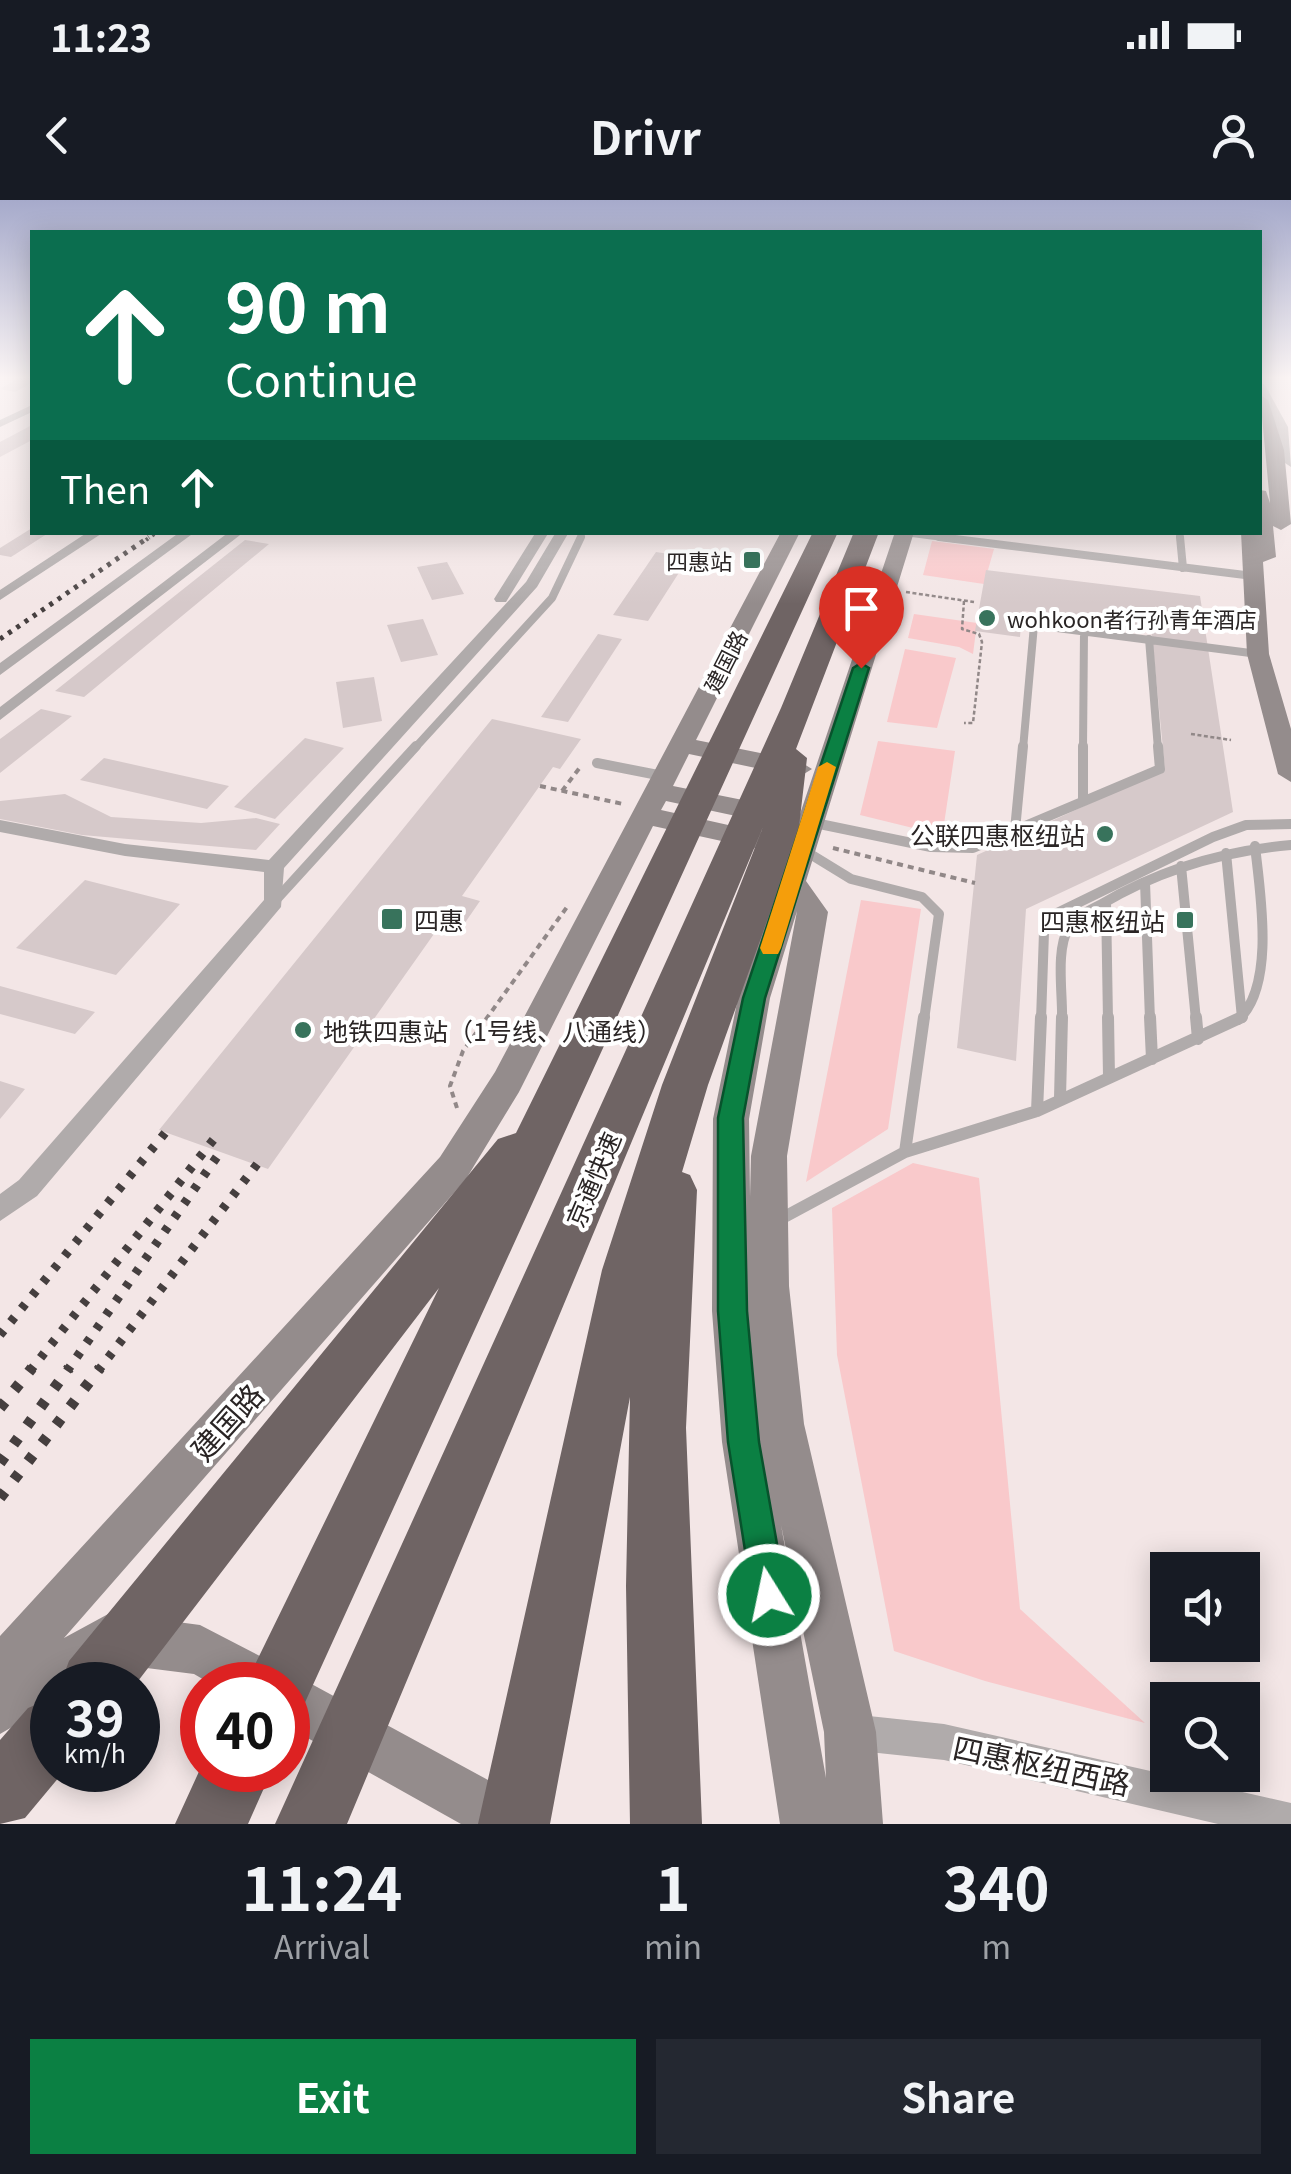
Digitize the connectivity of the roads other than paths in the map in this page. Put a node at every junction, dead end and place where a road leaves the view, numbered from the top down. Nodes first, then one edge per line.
1 (1274, 453) edge
2 (93, 535) edge
3 (185, 535) edge
4 (234, 535) edge
5 (540, 535) edge
6 (562, 535) edge
7 (582, 535) edge
8 (789, 535) edge
9 (825, 535) edge
10 (865, 535) edge
11 (903, 535) edge
12 (920, 535) edge
13 (1014, 535) edge
14 (1179, 535) edge
15 (1251, 535) edge
16 (1260, 535) edge
17 (1013, 547) junction
18 (1183, 568) junction
19 (1261, 576) junction
20 (0, 596) edge
21 (507, 611) junction
22 (1084, 631) junction
23 (1149, 639) junction
24 (1258, 654) junction
25 (0, 670) edge
26 (773, 703) junction
27 (1291, 714) edge
28 (0, 715) edge
29 (680, 744) junction
30 (597, 762) dead end
31 (825, 774) junction
32 (1291, 774) edge
33 (654, 794) junction
34 (1083, 801) junction
35 (1291, 824) edge
36 (0, 826) edge
37 (1015, 830) junction
38 (806, 836) junction
39 (1291, 845) edge
40 (1255, 846) junction
41 (1226, 853) junction
42 (1180, 866) junction
43 (274, 867) junction
44 (792, 882) junction
45 (1145, 882) junction
46 (274, 902) junction
47 (1106, 902) junction
48 (1242, 1018) junction
49 (1198, 1039) junction
50 (1152, 1059) junction
51 (1109, 1077) junction
52 (562, 1094) junction
53 (1060, 1098) junction
54 (708, 1102) junction
55 (1037, 1111) junction
56 (904, 1152) junction
57 (0, 1209) edge
58 (771, 1224) junction
59 (111, 1662) edge
60 (222, 1662) edge
61 (289, 1662) edge
62 (0, 1673) edge
63 (0, 1708) edge
64 (310, 1711) edge
65 (850, 1732) junction
66 (30, 1758) edge
67 (226, 1792) edge
68 (0, 1793) edge
69 (1291, 1822) edge
70 (211, 1824) edge
71 (311, 1824) edge
72 (515, 1824) edge
73 (666, 1824) edge
74 (807, 1824) edge
75 (856, 1824) edge

1 - 19 street
2 - 20 street
3 - 25 street
4 - 28 street
5 - 21 street
6 - 21 street
7 - 46 lane
8 - 29 street, 建国路
9 - 26 highway, 京通快速
10 - 26 highway, 京通快速
11 - 31 street
12 - 17 lane
13 - 17 lane
14 - 18 lane
15 - 19 street
16 - 19 street
17 - 18 lane
18 - 19 lane
19 - 24 street
19 - 27 street
21 - 43 street
22 - 23 lane
22 - 34 lane
22 - 37 lane
23 - 24 lane
23 - 34 lane
24 - 32 street
26 - 52 highway, 京通快速
26 - 54 highway
26 - 71 highway, 京通快速
29 - 31 street
29 - 33 street, 建国路
30 - 33 lane
31 - 38 street
33 - 38 street
33 - 62 street, 建国路
34 - 37 lane
35 - 55 lane
36 - 43 street
37 - 38 lane
38 - 44 street
38 - 56 lane
39 - 40 lane
40 - 41 lane
40 - 48 lane
41 - 42 lane
41 - 48 lane
42 - 45 lane
42 - 49 lane
43 - 46 street
44 - 54 street
44 - 58 street
45 - 47 lane
45 - 50 lane
46 - 57 street
47 - 51 lane
47 - 53 lane
48 - 49 lane
49 - 50 lane
50 - 51 lane
51 - 53 lane
52 - 59 highway
52 - 61 highway, 京通快速
53 - 55 lane
54 - 72 highway
54 - 73 highway
54 - 74 street
55 - 56 lane
56 - 58 lane
58 - 65 street
60 - 63 street
64 - 72 street
65 - 69 street, 四惠枢纽西路
65 - 75 street
66 - 68 highway
67 - 70 highway

